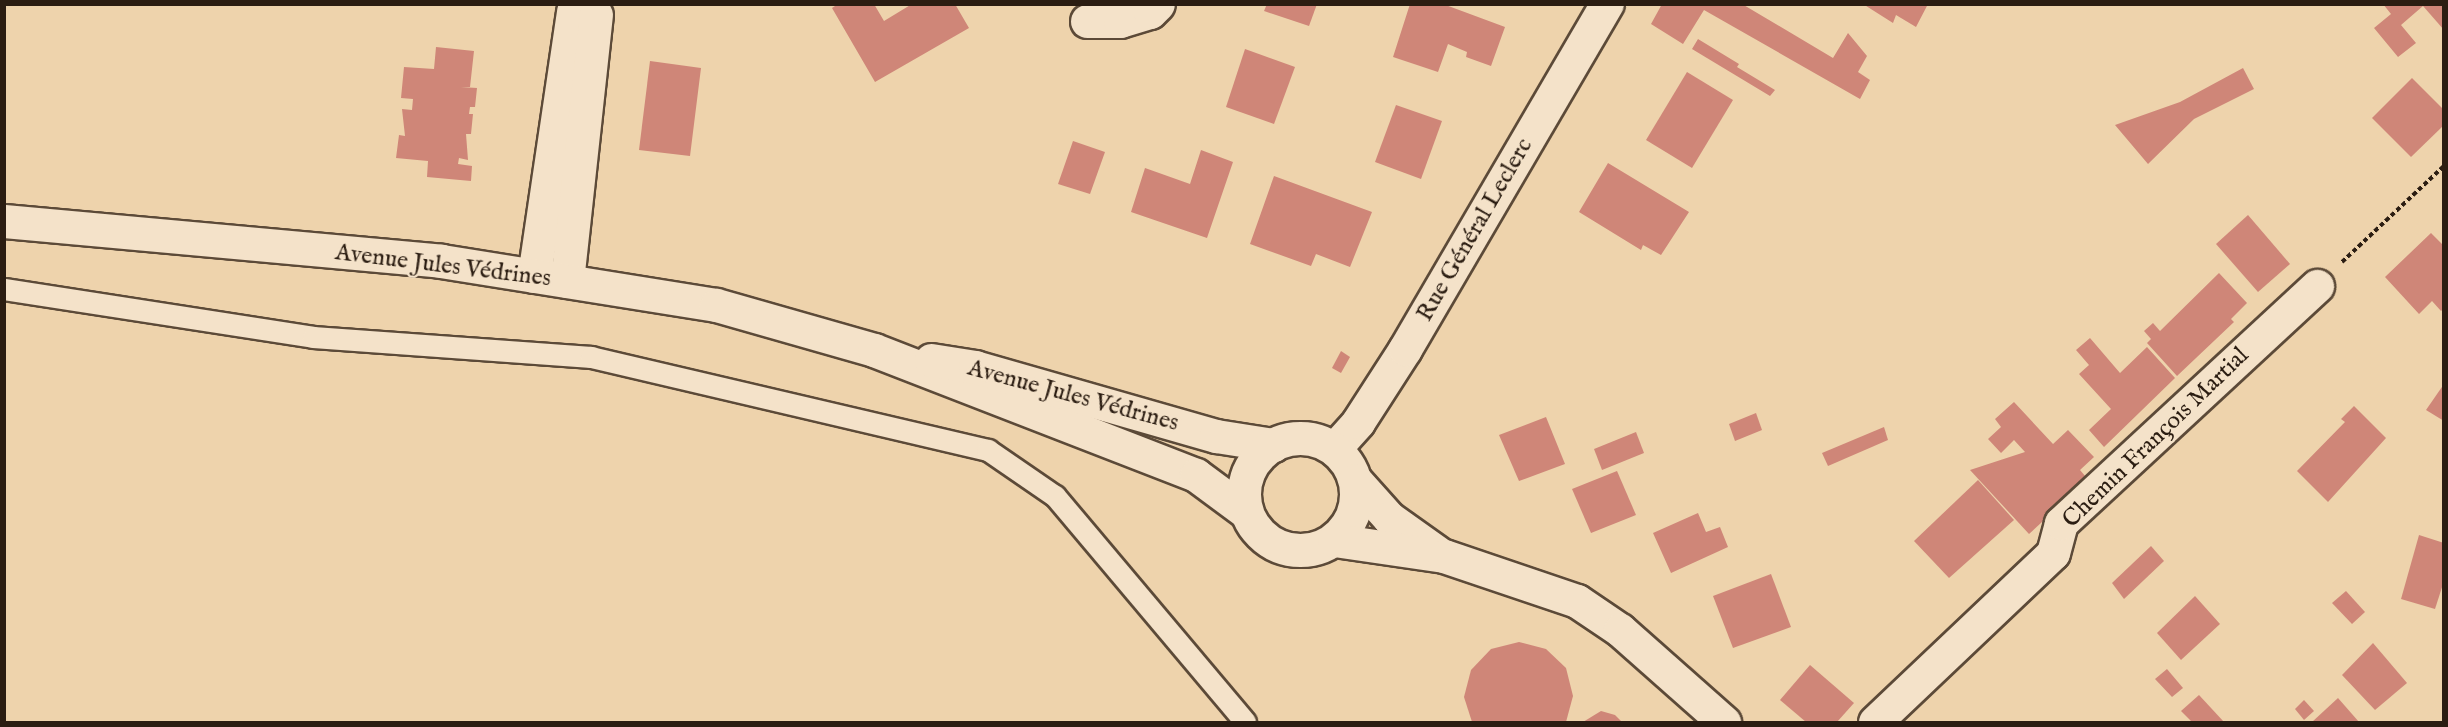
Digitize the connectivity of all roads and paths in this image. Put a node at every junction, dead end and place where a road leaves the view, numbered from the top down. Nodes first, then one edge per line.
1 (1158, 4) edge
2 (1607, 4) edge
3 (587, 9) edge
4 (1087, 21) dead end
5 (2444, 166) edge
6 (4, 221) edge
7 (534, 276) junction
8 (567, 281) junction
9 (2317, 285) joint
10 (4, 289) edge
11 (873, 351) junction
12 (1273, 445) junction
13 (1334, 449) junction
14 (1355, 480) junction
15 (1246, 512) junction
16 (1334, 540) junction
17 (1444, 556) junction
18 (1245, 723) edge
19 (1724, 723) edge
20 (1875, 723) edge

1 - 4 main road
2 - 13 main road, Rue Général Leclerc
3 - 7 main road
3 - 8 main road
5 - 9 path
6 - 7 main road, Avenue Jules Védrines
7 - 8 main road, Avenue Jules Védrines
8 - 11 main road, Avenue Jules Védrines
9 - 20 main road, Chemin François Martial
10 - 18 lane
11 - 12 main road, Avenue Jules Védrines
11 - 15 main road, Avenue Jules Védrines
12 - 13 main road
12 - 15 main road
13 - 14 main road
14 - 16 main road
14 - 17 main road
15 - 16 main road
16 - 17 main road
17 - 19 main road

